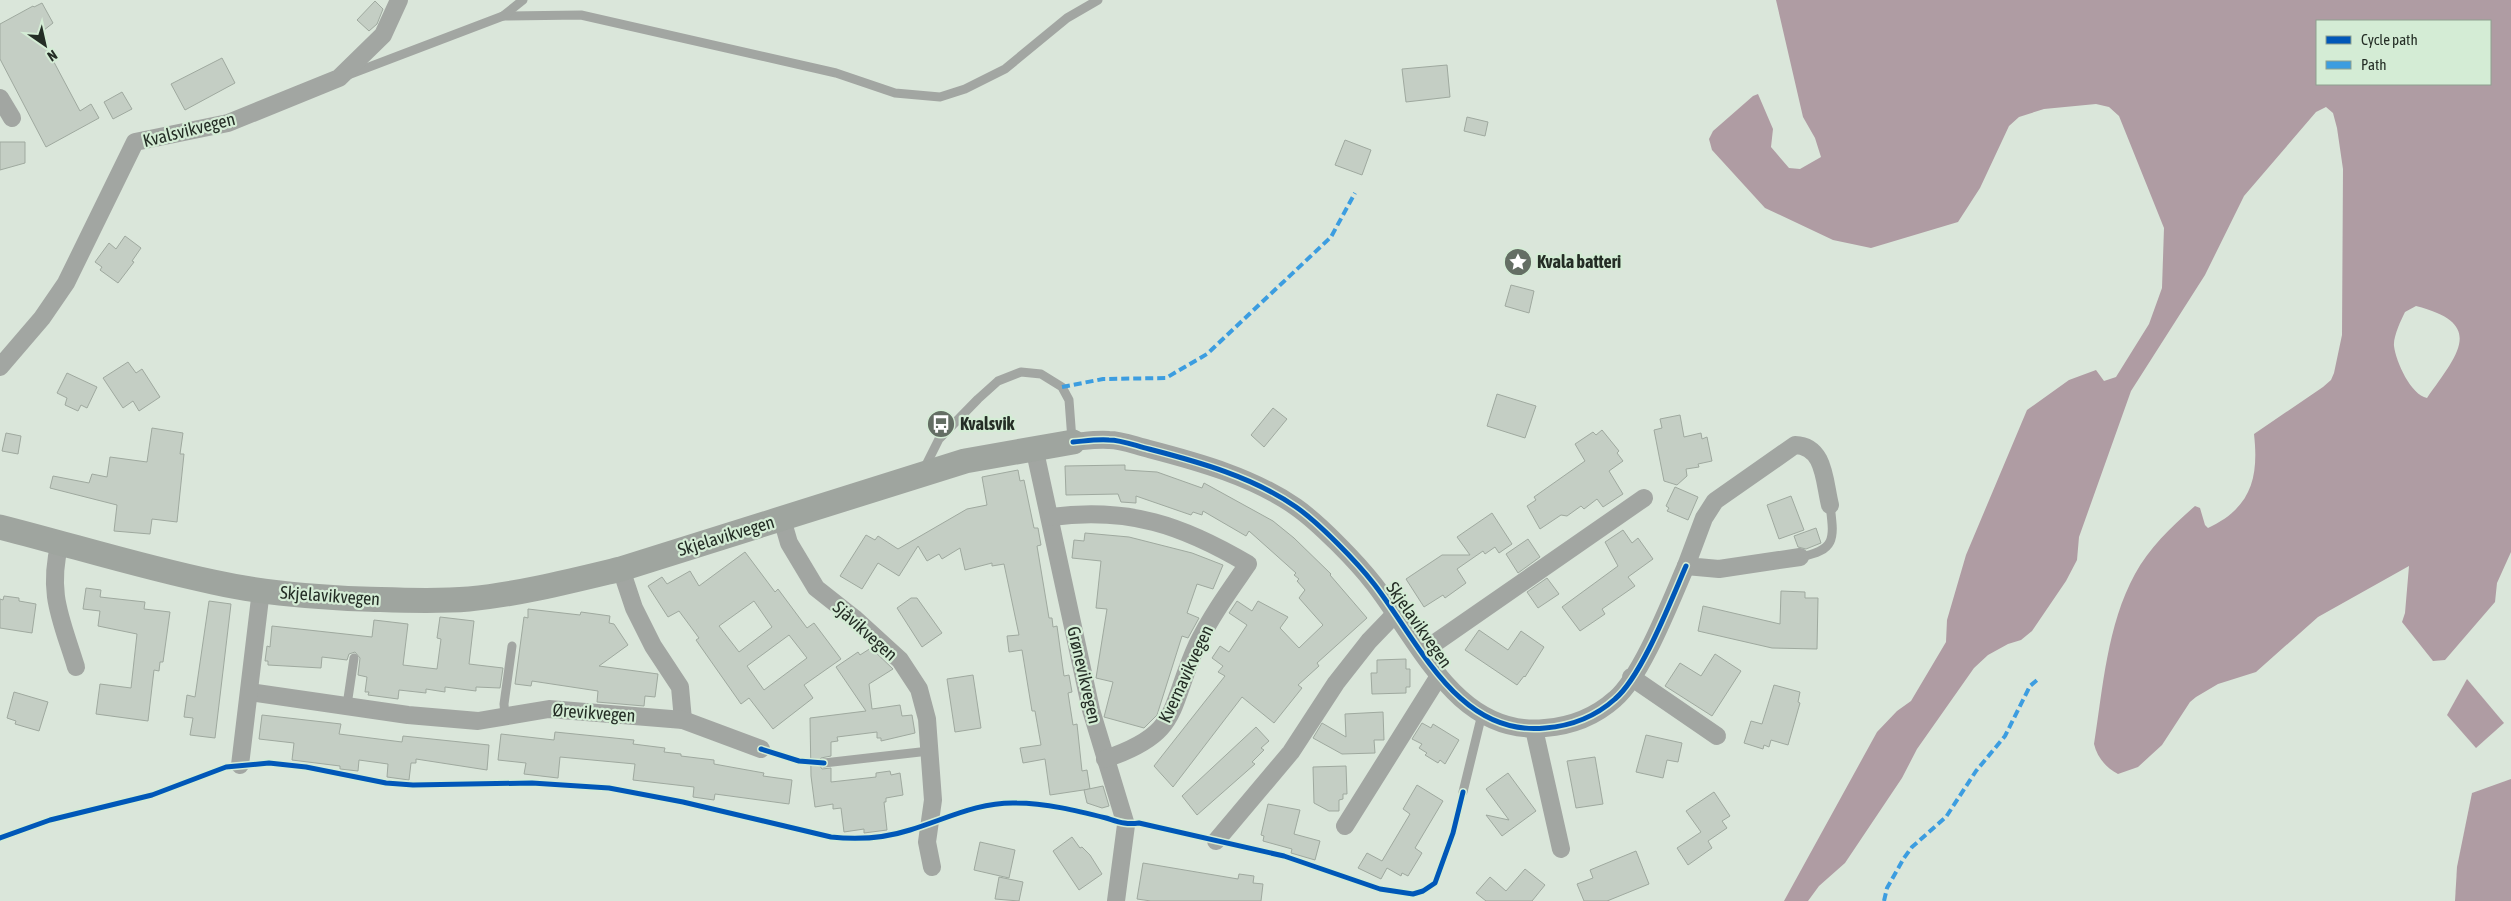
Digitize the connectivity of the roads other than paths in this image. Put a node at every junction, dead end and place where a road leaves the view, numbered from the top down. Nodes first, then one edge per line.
1 (399, 0) edge
2 (523, 0) edge
3 (1098, 0) edge
4 (503, 16) junction
5 (339, 78) junction
6 (0, 98) edge
7 (12, 118) dead end
8 (0, 368) edge
9 (1073, 442) junction
10 (1034, 447) junction
11 (922, 475) junction
12 (1644, 498) dead end
13 (1830, 505) joint
14 (1050, 517) junction
15 (782, 519) junction
16 (0, 527) edge
17 (60, 542) junction
18 (1800, 557) joint
19 (1686, 566) junction
20 (621, 569) junction
21 (261, 590) junction
22 (1396, 614) junction
23 (512, 646) dead end
24 (1422, 652) junction
25 (354, 658) dead end
26 (76, 666) dead end
27 (1439, 676) junction
28 (1631, 677) junction
29 (250, 692) junction
30 (348, 705) junction
31 (1482, 714) junction
32 (505, 716) junction
33 (683, 720) junction
34 (1534, 729) junction
35 (1717, 736) dead end
36 (761, 749) dead end
37 (929, 751) junction
38 (1105, 759) junction
39 (824, 763) dead end
40 (240, 765) dead end
41 (1463, 792) dead end
42 (1345, 826) dead end
43 (1216, 841) dead end
44 (1561, 849) dead end
45 (932, 867) dead end
46 (1116, 901) edge

1 - 5 street, Kvalsvikvegen
2 - 4 lane
3 - 4 lane
4 - 5 lane
5 - 8 street, Kvalsvikvegen
6 - 7 street
9 - 10 main road, Skjelavikvegen
9 - 11 lane
9 - 22 street, Skjelavikvegen
10 - 11 main road, Skjelavikvegen
10 - 14 street, Grønevikvegen
11 - 15 main road, Skjelavikvegen
12 - 24 street, Skjelavikvegen
13 - 18 lane
13 - 19 street, Skjelavikvegen
14 - 38 street, Grønevikvegen
14 - 38 street, Kvernavikvegen
15 - 20 main road, Skjelavikvegen
15 - 37 street, Sjåvikvegen
16 - 17 main road, Skjelavikvegen
17 - 21 main road, Skjelavikvegen
17 - 26 street
18 - 19 street
19 - 28 street, Skjelavikvegen
20 - 21 main road, Skjelavikvegen
20 - 33 street
21 - 29 street
22 - 24 street, Skjelavikvegen
22 - 43 street, Skjelavikvegen
23 - 32 lane
24 - 27 street, Skjelavikvegen
25 - 30 lane
27 - 31 street, Skjelavikvegen
27 - 42 street, Skjelavikvegen
28 - 34 street, Skjelavikvegen
28 - 35 street
29 - 30 street, Ørevikvegen
29 - 40 street
30 - 32 street, Ørevikvegen
31 - 34 street, Skjelavikvegen
31 - 41 lane
32 - 33 street, Ørevikvegen
33 - 36 street, Ørevikvegen
34 - 44 street
37 - 39 lane
37 - 45 street, Sjåvikvegen
38 - 46 street, Grønevikvegen

